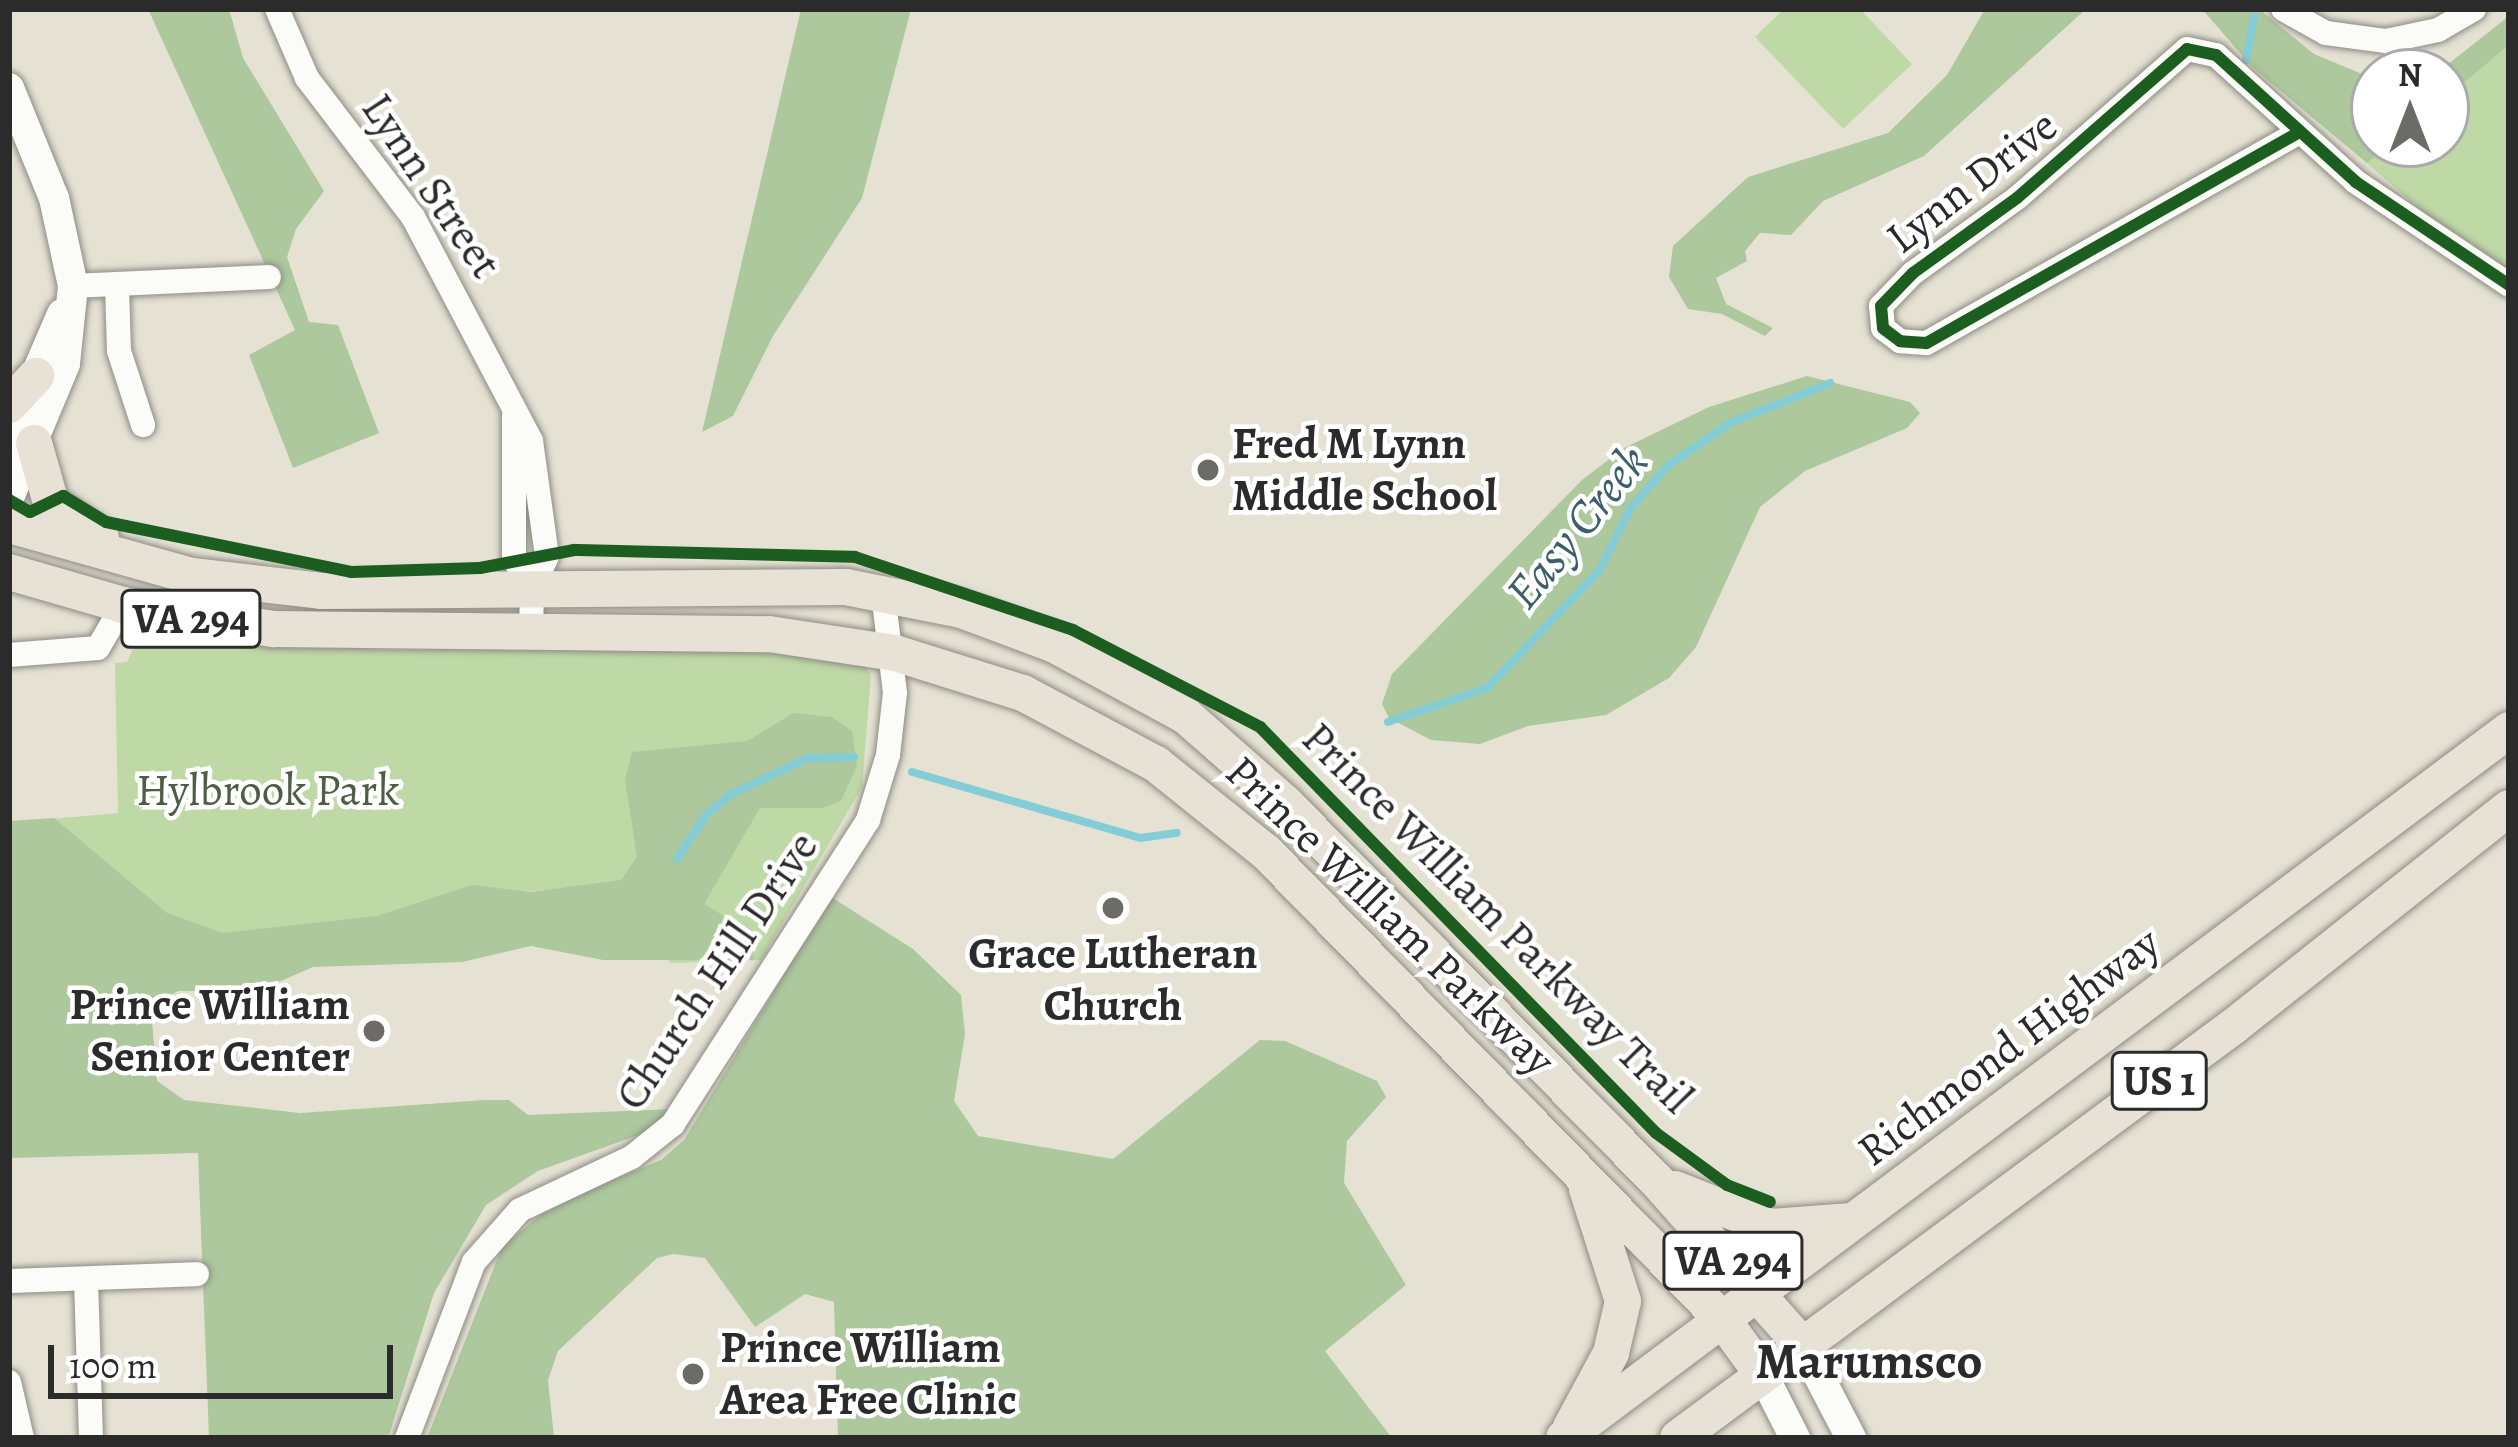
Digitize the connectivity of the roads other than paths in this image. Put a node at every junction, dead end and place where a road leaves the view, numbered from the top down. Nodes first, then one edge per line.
1 (277, 9) edge
2 (2284, 9) edge
3 (2474, 9) edge
4 (9, 88) edge
5 (2296, 134) junction
6 (269, 277) dead end
7 (117, 285) junction
8 (2509, 285) edge
9 (73, 286) junction
10 (36, 376) junction
11 (9, 405) edge
12 (143, 425) dead end
13 (21, 440) edge
14 (9, 498) edge
15 (9, 525) edge
16 (164, 569) junction
17 (9, 572) edge
18 (532, 589) junction
19 (883, 592) junction
20 (123, 605) junction
21 (532, 633) junction
22 (895, 653) junction
23 (9, 655) edge
24 (2509, 730) edge
25 (1212, 736) junction
26 (1180, 780) junction
27 (2509, 808) edge
28 (1575, 1164) junction
29 (1657, 1181) junction
30 (1861, 1219) junction
31 (197, 1274) dead end
32 (86, 1279) junction
33 (9, 1281) edge
34 (1762, 1292) junction
35 (1723, 1320) junction
36 (1803, 1346) junction
37 (1763, 1376) junction
38 (9, 1382) edge
39 (22, 1438) edge
40 (91, 1438) edge
41 (407, 1438) edge
42 (1565, 1438) edge
43 (1678, 1438) edge
44 (1795, 1438) edge
45 (1851, 1438) edge

1 - 18 street, Lynn Street
2 - 3 street
4 - 9 street
5 - 5 street, Lynn Drive
5 - 8 street
6 - 7 street
7 - 9 street
7 - 12 street
9 - 10 street
9 - 13 street
10 - 11 main road
10 - 13 street
13 - 14 street
13 - 16 main road
15 - 16 main road, Prince William Parkway / VA 294
16 - 18 main road, Prince William Parkway / VA 294
17 - 20 main road, Prince William Parkway / VA 294
18 - 19 main road, Prince William Parkway / VA 294
18 - 21 street, Lynn Street
19 - 22 street, Church Hill Drive
19 - 25 main road, Prince William Parkway / VA 294
20 - 21 main road, Prince William Parkway / VA 294
20 - 23 street
21 - 22 main road, Prince William Parkway / VA 294
22 - 26 main road, Prince William Parkway / VA 294
22 - 41 street, Church Hill Drive
24 - 30 main road, Richmond Highway / US 1
25 - 26 main road
25 - 29 main road, Prince William Parkway / VA 294
26 - 28 main road, Prince William Parkway / VA 294
27 - 36 main road, US 1
28 - 35 main road, Prince William Parkway / VA 294
28 - 42 main road
29 - 30 main road
29 - 34 main road, Prince William Parkway / VA 294
30 - 34 main road, Richmond Highway / US 1
31 - 32 street
32 - 33 street
32 - 40 street
34 - 35 main road, Richmond Highway / US 1
34 - 36 main road, Prince William Parkway / VA 294
35 - 37 main road, Prince William Parkway / VA 294
35 - 42 main road, Richmond Highway / US 1
36 - 37 main road, US 1
36 - 45 street
37 - 43 main road, US 1
37 - 44 street
38 - 39 street

